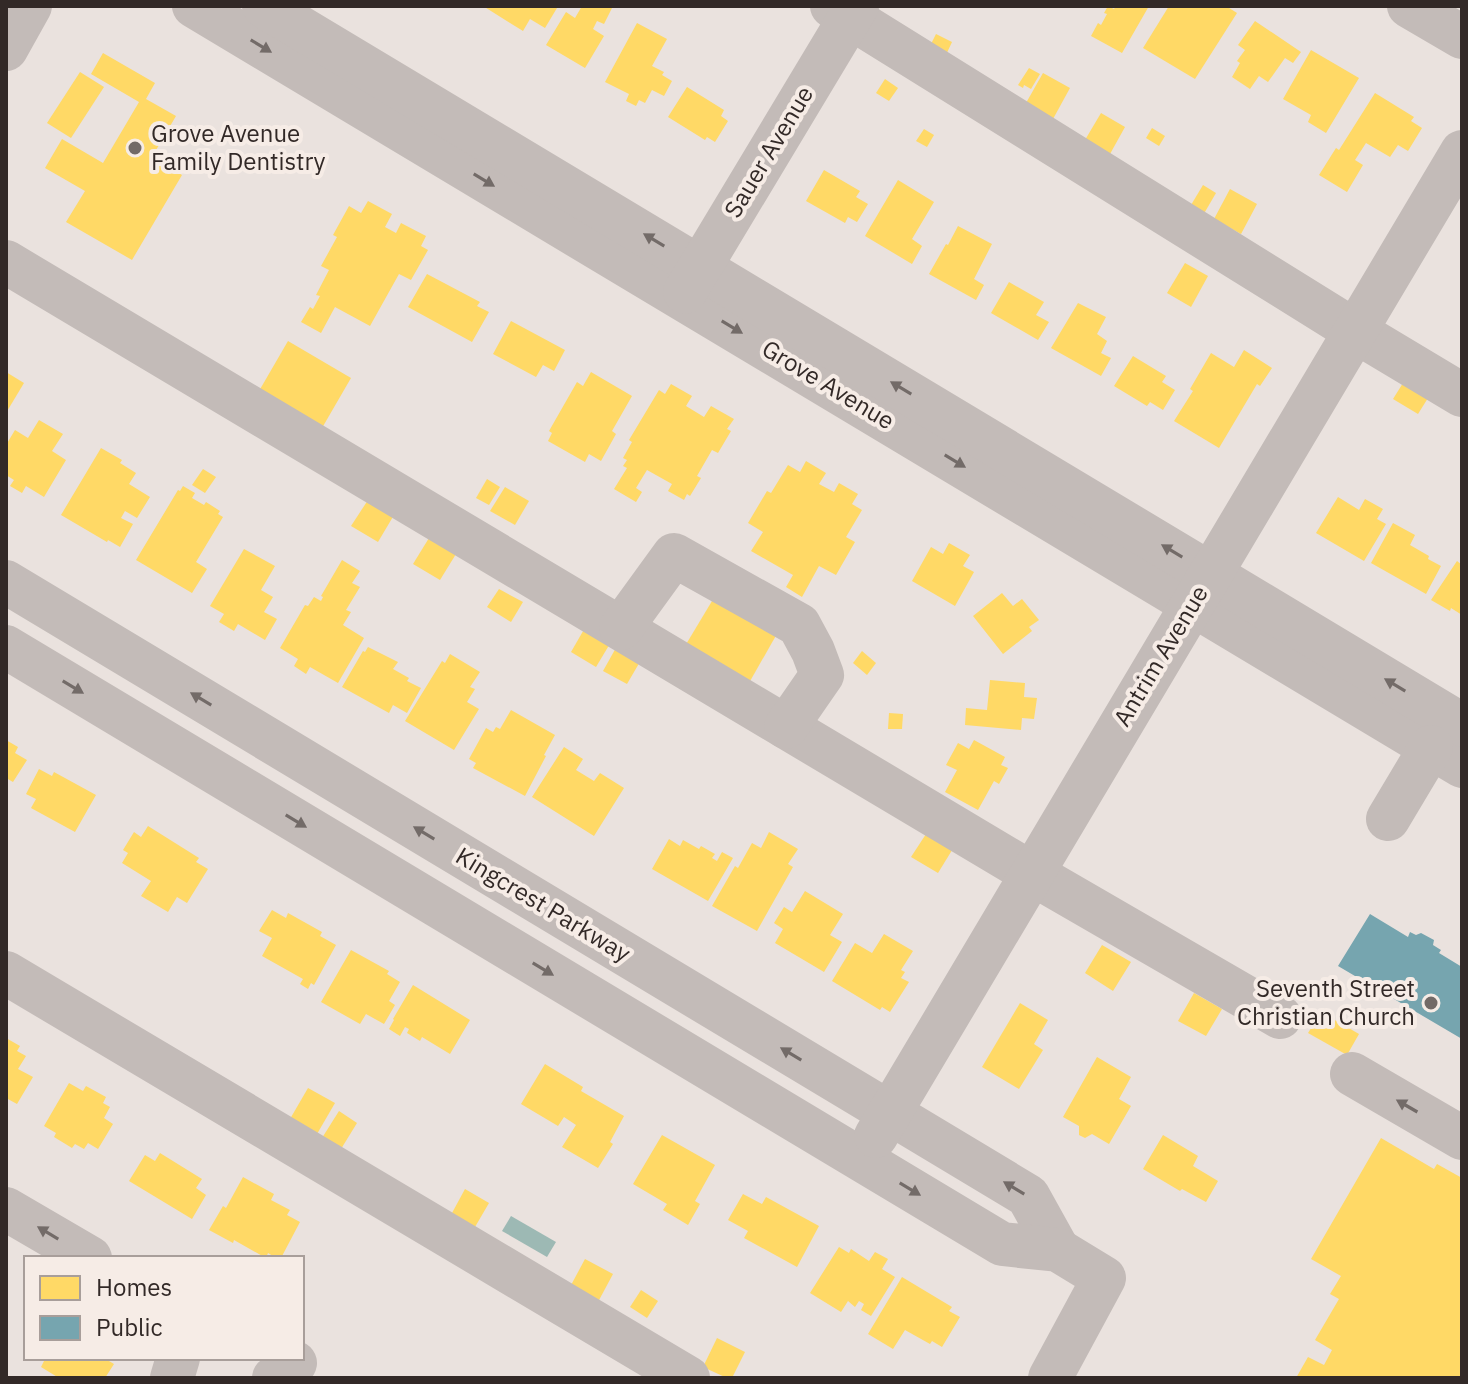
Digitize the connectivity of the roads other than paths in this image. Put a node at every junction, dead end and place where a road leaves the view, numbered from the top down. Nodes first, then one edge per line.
1 (30, 6) edge
2 (194, 6) edge
3 (264, 6) edge
4 (1409, 6) edge
5 (847, 9) edge
6 (1462, 37) edge
7 (6, 49) edge
8 (1462, 152) edge
9 (6, 262) edge
10 (690, 282) junction
11 (1355, 331) junction
12 (1462, 395) edge
13 (6, 582) edge
14 (1201, 588) junction
15 (621, 628) junction
16 (6, 647) edge
17 (145, 665) junction
18 (116, 713) junction
19 (786, 727) junction
20 (1452, 746) edge
21 (1388, 819) dead end
22 (1031, 873) junction
23 (512, 886) junction
24 (484, 934) junction
25 (6, 973) edge
26 (1280, 1017) dead end
27 (1352, 1074) dead end
28 (890, 1113) junction
29 (1462, 1138) edge
30 (862, 1160) junction
31 (6, 1209) edge
32 (1058, 1250) junction
33 (87, 1256) edge
34 (688, 1378) edge
35 (1050, 1378) edge

1 - 7 street
2 -> 10 street, Grove Avenue
10 -> 3 street, Grove Avenue
4 - 6 street
5 - 10 street, Sauer Avenue
5 - 11 street
8 - 11 street, Antrim Avenue
9 - 15 street
10 - 14 street, Grove Avenue
11 - 12 street
11 - 14 street, Antrim Avenue
13 - 17 street, Kingcrest Parkway
14 - 20 street, Grove Avenue
14 - 22 street, Antrim Avenue
15 - 19 street
15 - 19 street
16 -> 18 street, Kingcrest Parkway
17 - 18 street
23 -> 17 street, Kingcrest Parkway
18 -> 24 street, Kingcrest Parkway
19 - 22 street
20 - 21 street
22 - 26 street
22 - 28 street, Antrim Avenue
23 - 24 street
28 -> 23 street, Kingcrest Parkway
24 -> 30 street, Kingcrest Parkway
25 - 34 street
29 -> 27 street
28 - 30 street, Antrim Avenue
32 -> 28 street, Kingcrest Parkway
30 -> 32 street, Kingcrest Parkway
33 -> 31 street
32 - 35 street, Kingcrest Parkway

